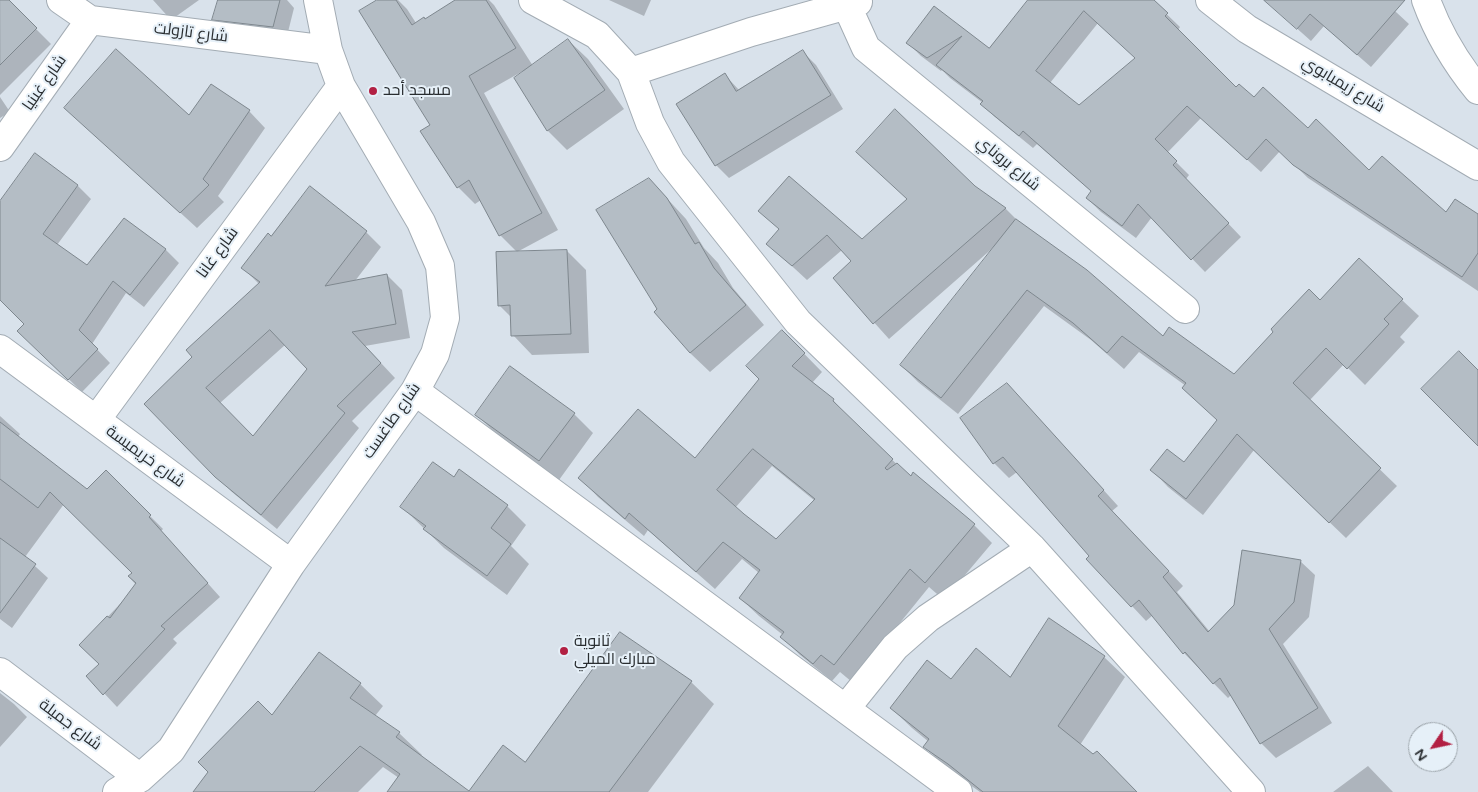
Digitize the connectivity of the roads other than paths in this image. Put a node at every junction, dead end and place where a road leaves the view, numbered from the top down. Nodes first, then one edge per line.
1 (60, 0) edge
2 (318, 0) edge
3 (533, 0) edge
4 (1210, 0) edge
5 (1426, 0) edge
6 (849, 2) edge
7 (90, 20) junction
8 (328, 50) junction
9 (631, 72) junction
10 (341, 86) junction
11 (1478, 90) edge
12 (0, 147) edge
13 (1478, 166) edge
14 (1185, 310) dead end
15 (0, 350) edge
16 (415, 391) junction
17 (96, 420) junction
18 (1032, 548) junction
19 (291, 564) junction
20 (0, 672) edge
21 (846, 708) junction
22 (140, 778) junction
23 (117, 792) edge
24 (958, 792) edge
25 (1251, 792) edge

1 - 7 street, شارع تازولت
2 - 8 street, شارع طاغست
3 - 9 street
4 - 13 street, شارع زيمبابوي
5 - 11 street
6 - 9 street
6 - 14 street, شارع بروناي
7 - 8 street, شارع تازولت
7 - 12 street, شارع غينيا
8 - 10 street, شارع طاغست
9 - 18 street
10 - 16 street, شارع طاغست
10 - 17 street, شارع غانا
15 - 17 street, شارع خريميسة
16 - 19 street, شارع طاغست
16 - 21 street
17 - 19 street, شارع خريميسة
18 - 21 street
18 - 25 street
19 - 22 street, شارع طاغست
20 - 22 street, شارع جميلة
21 - 24 street
22 - 23 street, شارع طاغست

